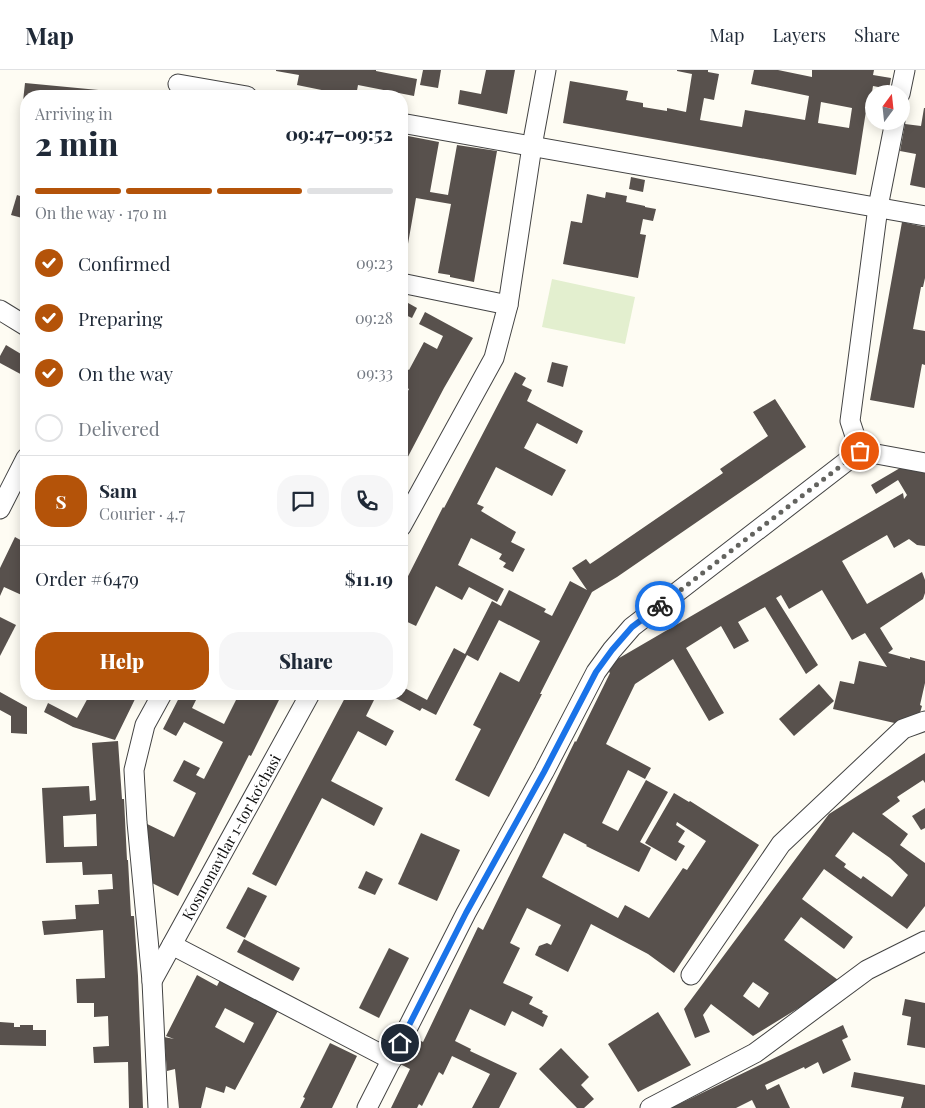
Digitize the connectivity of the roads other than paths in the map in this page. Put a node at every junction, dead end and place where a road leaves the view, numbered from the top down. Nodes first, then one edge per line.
1 (546, 70) edge
2 (905, 70) edge
3 (178, 83) edge
4 (902, 85) edge
5 (215, 90) edge
6 (408, 124) edge
7 (893, 130) edge
8 (532, 146) junction
9 (878, 207) junction
10 (925, 216) edge
11 (408, 284) edge
12 (508, 305) junction
13 (860, 451) junction
14 (925, 463) edge
15 (20, 470) edge
16 (0, 509) edge
17 (408, 514) edge
18 (159, 700) edge
19 (307, 700) edge
20 (925, 721) edge
21 (925, 941) edge
22 (172, 944) junction
23 (691, 975) dead end
24 (152, 981) junction
25 (392, 1060) junction
26 (158, 1108) edge
27 (367, 1108) edge
28 (650, 1108) edge

1 - 8 street
2 - 4 street
3 - 5 street
6 - 8 street
7 - 9 street
8 - 9 street
8 - 12 street
9 - 10 street
9 - 13 street
11 - 12 street
12 - 17 street
13 - 14 street
13 - 25 street
15 - 16 street
18 - 24 street
19 - 22 street, Kosmonavtlar 1-tor koʻchasi
20 - 23 street
21 - 28 street
22 - 24 street, Kosmonavtlar 1-tor koʻchasi
22 - 25 street
24 - 26 street
25 - 27 street

